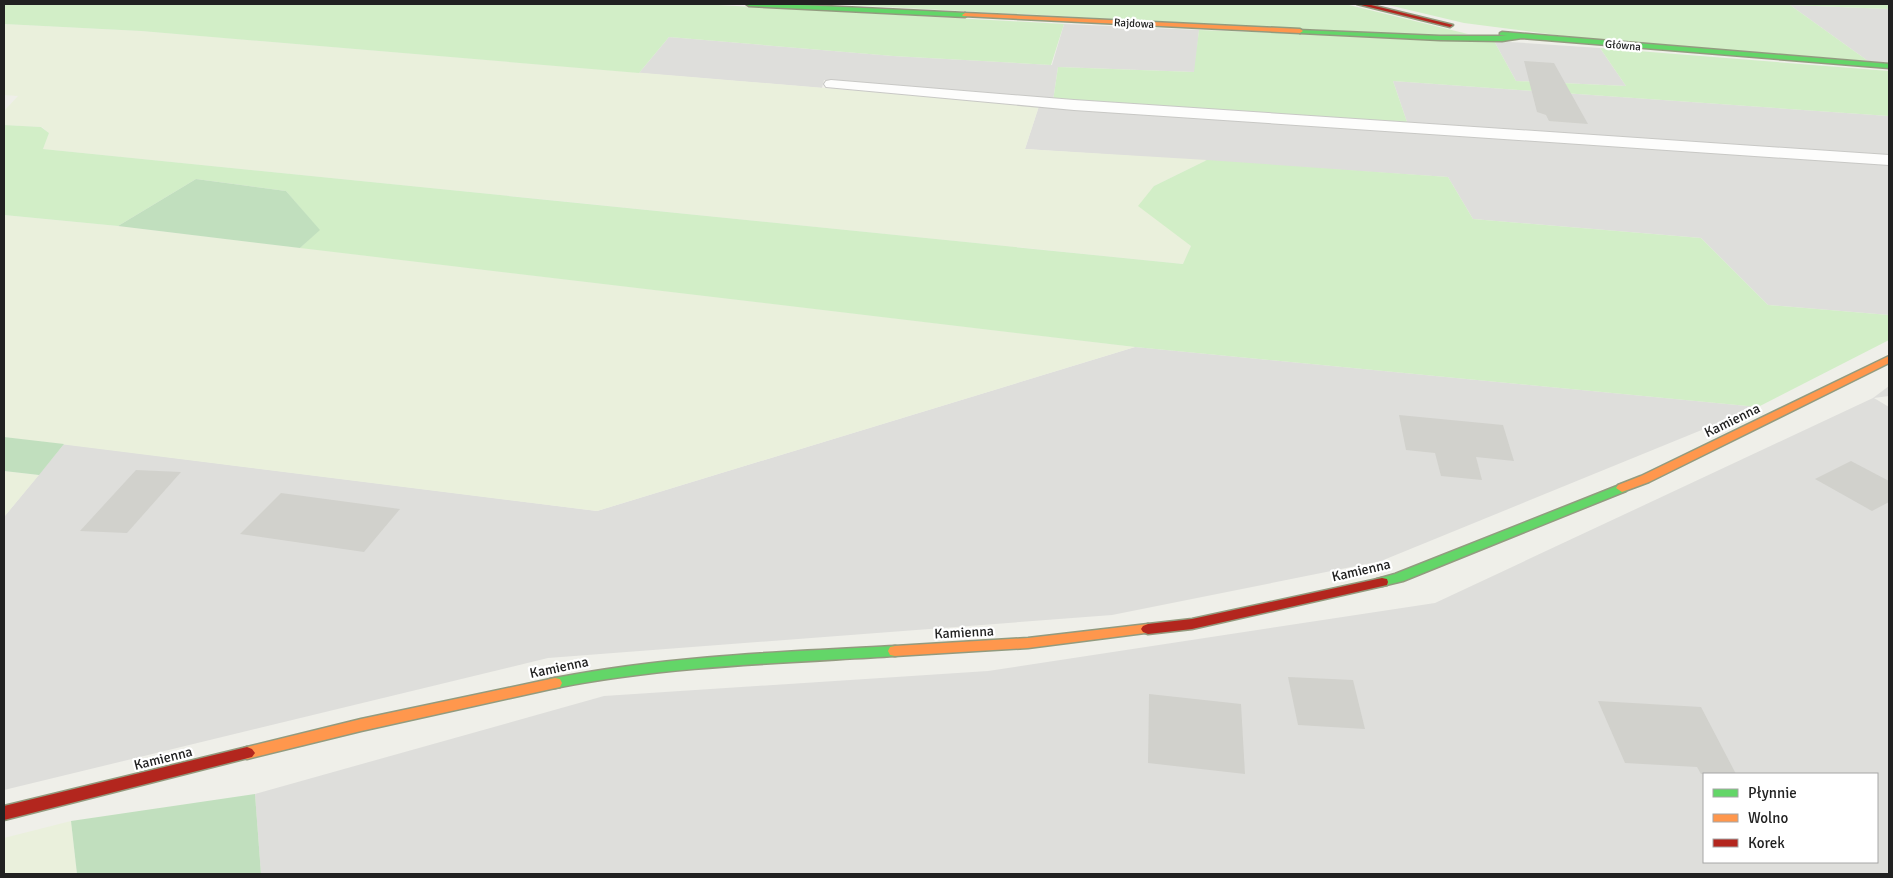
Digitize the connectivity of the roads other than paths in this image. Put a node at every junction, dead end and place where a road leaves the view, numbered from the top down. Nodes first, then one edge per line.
1 (749, 4) edge
2 (1360, 4) edge
3 (1520, 36) junction
4 (1889, 66) edge
5 (831, 84) dead end
6 (1889, 160) edge
7 (1889, 359) edge
8 (4, 813) edge

1 - 3 street, Rajdowa
2 - 3 street, Główna
3 - 4 street, Główna
5 - 6 lane
7 - 8 street, Kamienna

